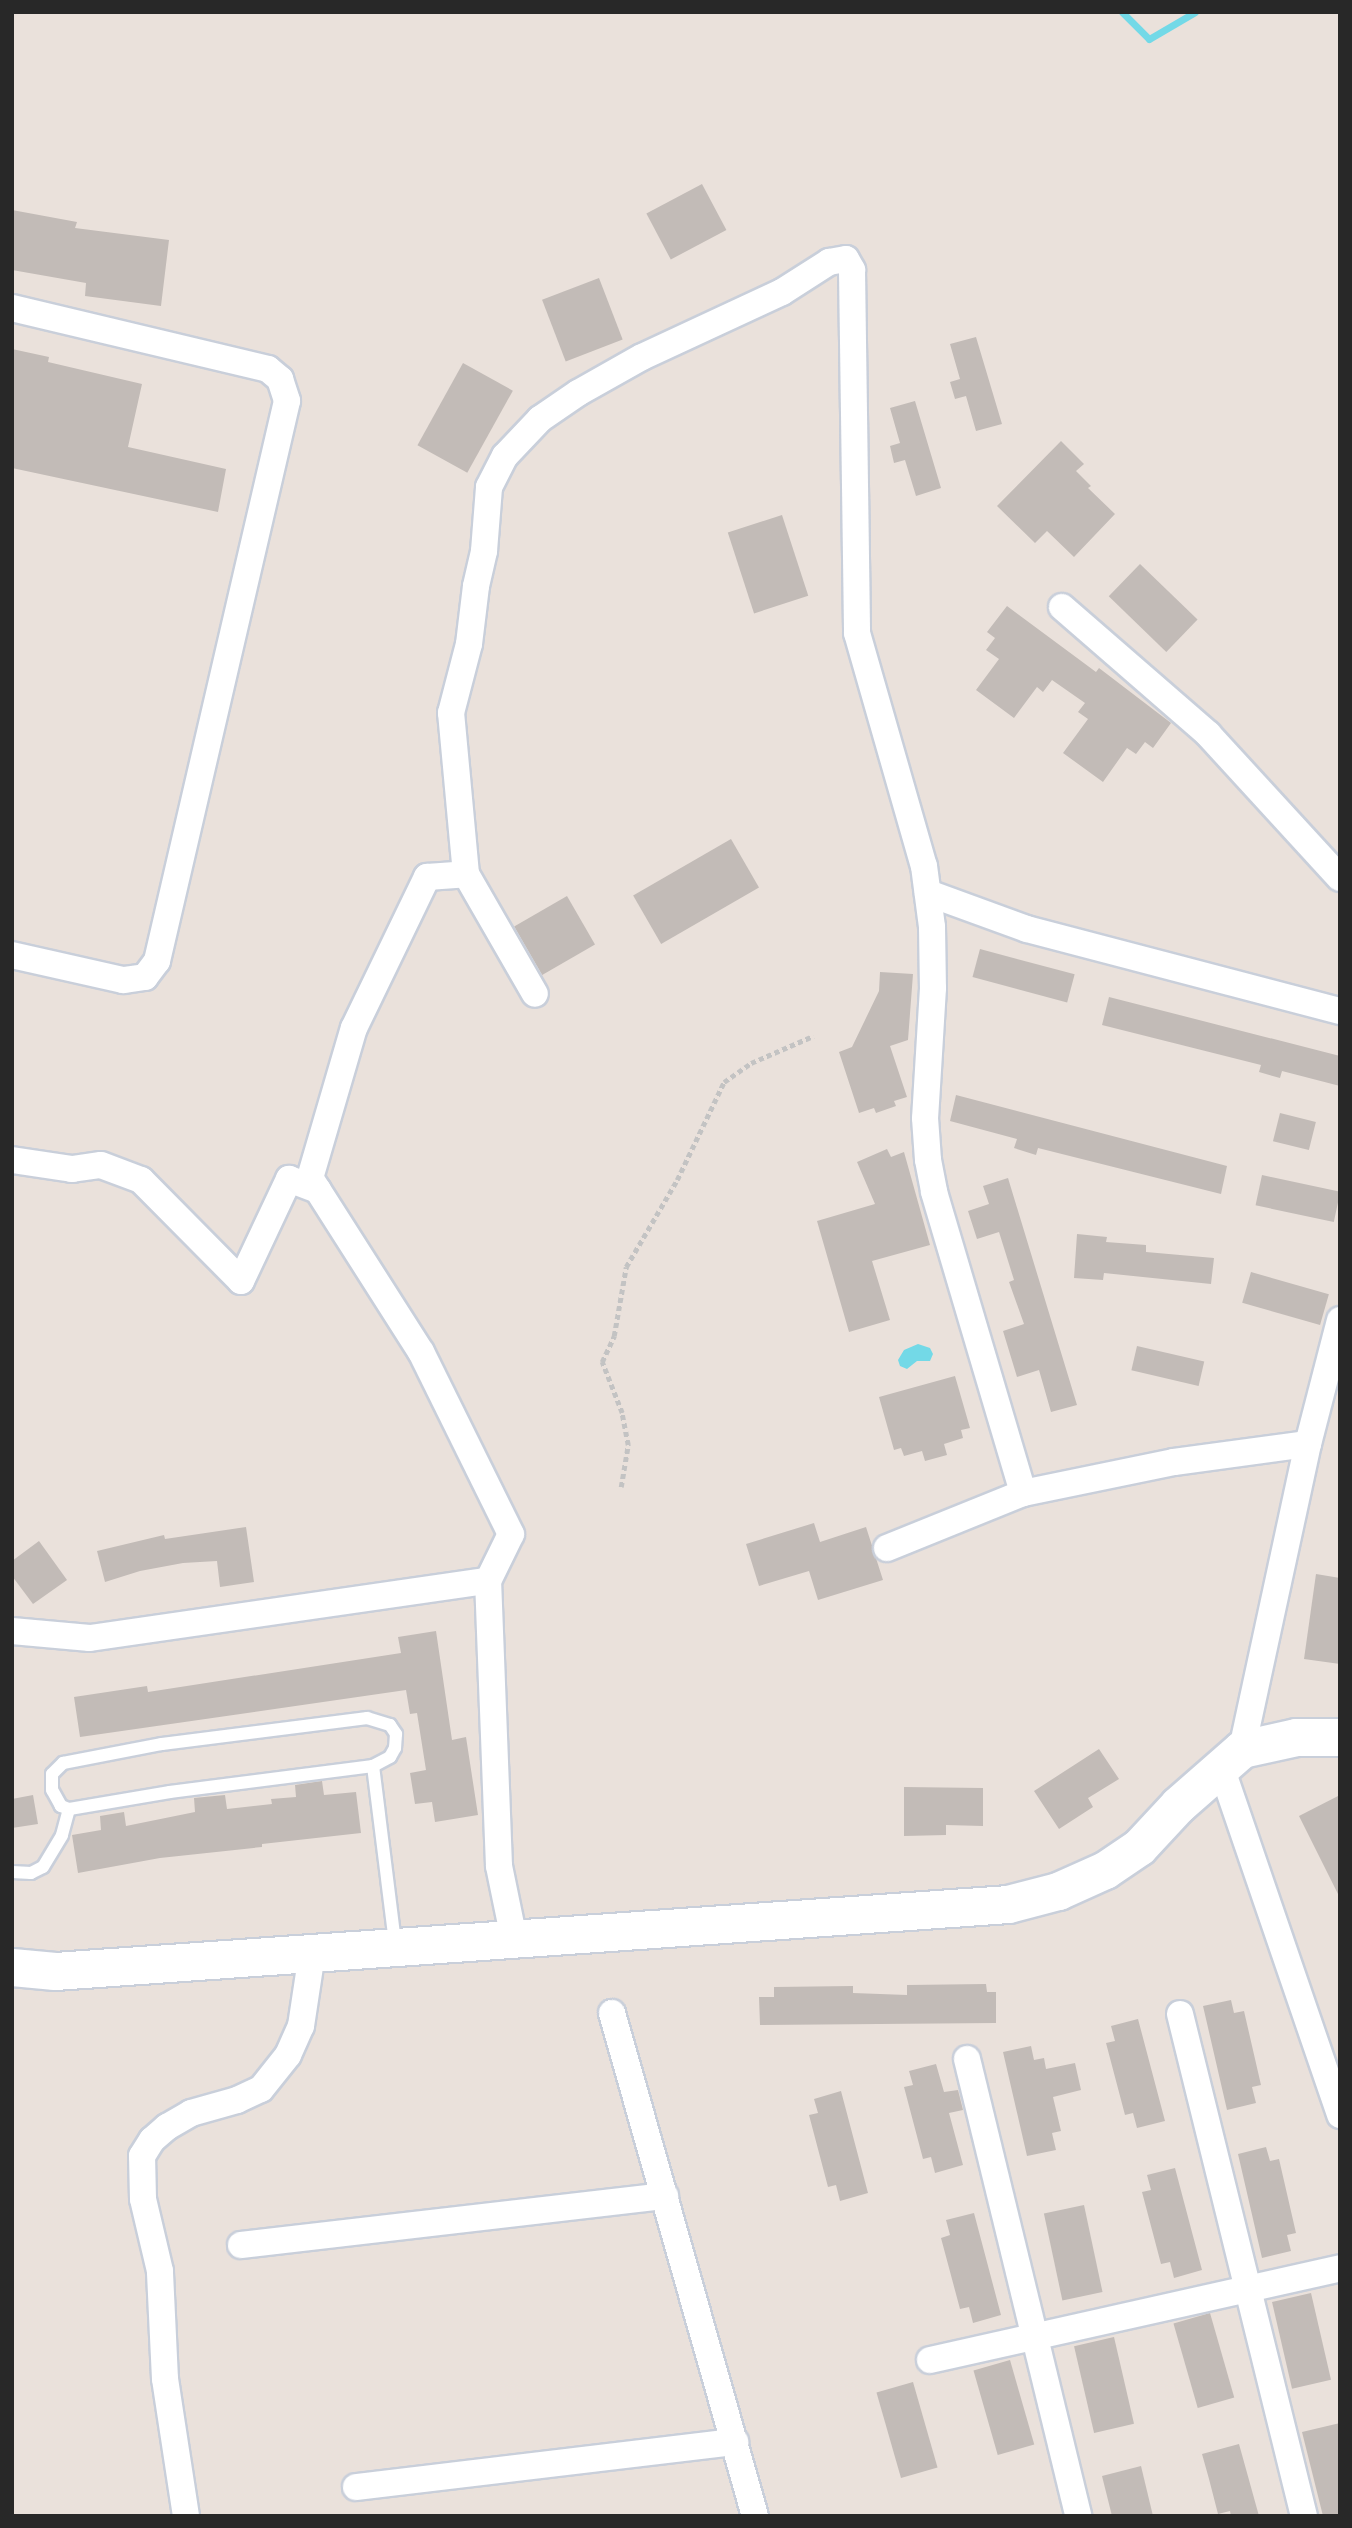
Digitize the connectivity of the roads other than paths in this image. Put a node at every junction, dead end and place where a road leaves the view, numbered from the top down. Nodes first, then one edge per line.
1 (12, 308) edge
2 (1062, 607) dead end
3 (466, 874) junction
4 (1340, 878) edge
5 (928, 893) junction
6 (12, 956) edge
7 (535, 993) dead end
8 (1340, 1011) edge
9 (12, 1160) edge
10 (318, 1190) junction
11 (1340, 1320) edge
12 (1308, 1444) junction
13 (1023, 1493) junction
14 (887, 1548) dead end
15 (488, 1581) junction
16 (12, 1631) edge
17 (1340, 1737) edge
18 (1231, 1758) junction
19 (373, 1766) junction
20 (69, 1810) junction
21 (12, 1872) edge
22 (514, 1938) junction
23 (396, 1947) junction
24 (312, 1953) junction
25 (12, 1968) edge
26 (612, 2013) dead end
27 (1180, 2014) dead end
28 (967, 2059) dead end
29 (1332, 2068) edge
30 (1340, 2115) edge
31 (665, 2196) junction
32 (241, 2245) dead end
33 (1340, 2268) edge
34 (1247, 2289) junction
35 (1034, 2337) junction
36 (930, 2360) dead end
37 (735, 2442) junction
38 (356, 2487) dead end
39 (186, 2516) edge
40 (755, 2516) edge
41 (1078, 2516) edge
42 (1304, 2516) edge

1 - 6 street
2 - 4 street
3 - 5 street
3 - 7 street
3 - 10 street
5 - 8 street
5 - 13 street
9 - 10 street
10 - 15 street
11 - 12 street
12 - 13 street
12 - 18 street
13 - 14 street
15 - 16 street
15 - 22 street
17 - 18 main road
18 - 22 main road
18 - 29 street
19 - 20 lane
19 - 20 lane
19 - 23 lane
20 - 21 lane
22 - 23 main road
23 - 24 main road
24 - 25 main road
24 - 39 street
26 - 31 street
27 - 34 street
28 - 35 street
29 - 30 street
31 - 32 street
31 - 37 street
33 - 34 street
34 - 35 street
34 - 42 street
35 - 36 street
35 - 41 street
37 - 38 street
37 - 40 street

